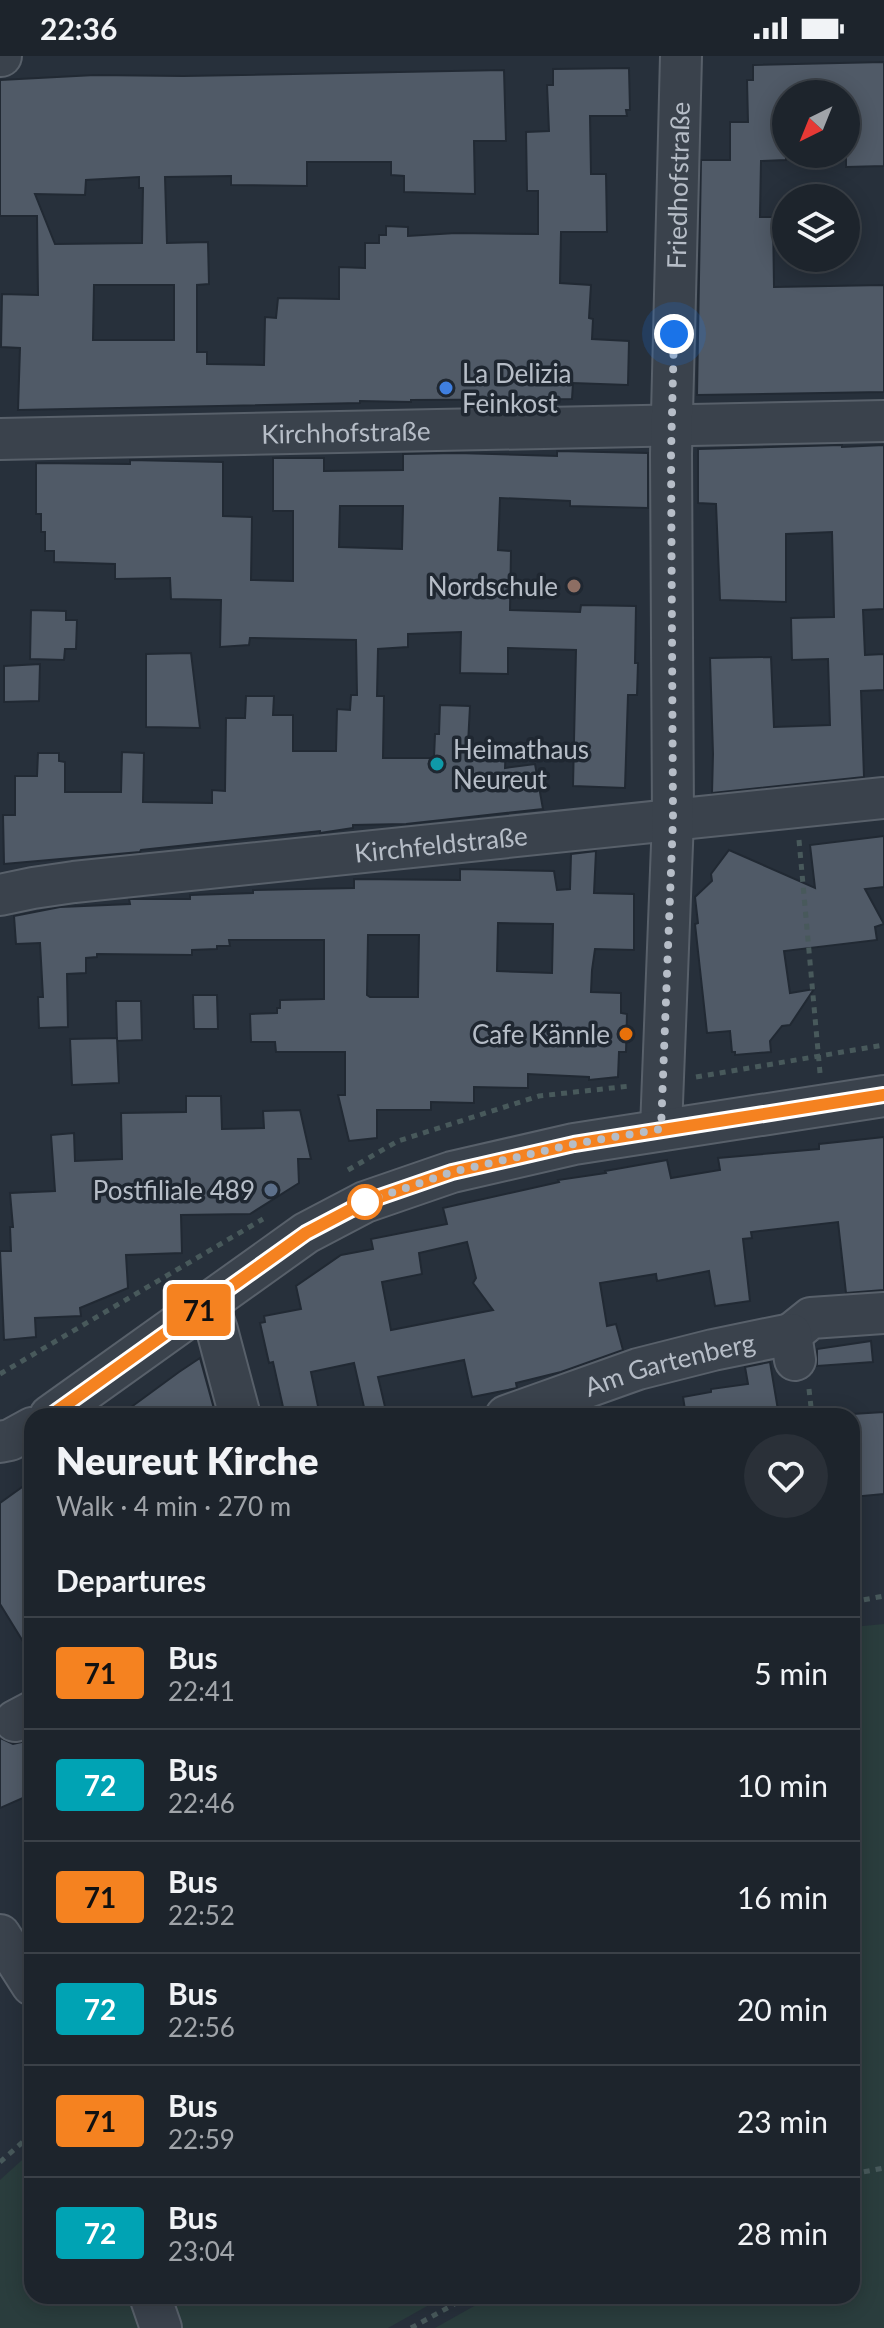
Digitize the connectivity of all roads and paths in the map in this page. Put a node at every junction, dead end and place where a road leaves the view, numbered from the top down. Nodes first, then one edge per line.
1 (681, 56) edge
2 (884, 421) edge
3 (671, 427) junction
4 (0, 439) edge
5 (884, 798) edge
6 (796, 807) junction
7 (673, 819) junction
8 (0, 895) edge
9 (884, 1045) edge
10 (818, 1055) junction
11 (662, 1083) junction
12 (884, 1096) edge
13 (823, 1104) junction
14 (661, 1129) junction
15 (208, 1304) junction
16 (884, 1313) edge
17 (799, 1363) junction
18 (61, 1408) edge
19 (238, 1408) edge
20 (528, 1408) edge
21 (810, 1408) edge
22 (24, 1432) edge
23 (0, 1442) edge
24 (884, 1596) edge
25 (860, 1600) edge
26 (0, 1935) edge
27 (24, 1972) edge
28 (24, 2141) edge
29 (0, 2162) edge
30 (884, 2168) edge
31 (860, 2172) edge
32 (153, 2304) edge
33 (454, 2304) edge
34 (161, 2328) edge
35 (411, 2328) edge

1 - 3 street, Friedhofstraße
2 - 3 street, Kirchhofstraße
3 - 4 street, Kirchhofstraße
3 - 7 street, Friedhofstraße
5 - 6 street, Kirchfeldstraße
6 - 7 street, Kirchfeldstraße
6 - 10 path
7 - 8 street, Kirchfeldstraße
7 - 11 street, Friedhofstraße
9 - 10 path
10 - 11 path
10 - 13 path
11 - 14 street, Friedhofstraße
12 - 13 street
13 - 14 street
14 - 15 street
15 - 18 street
15 - 19 street
16 - 17 street, Am Gartenberg
17 - 20 street, Am Gartenberg
17 - 21 path
22 - 23 street
24 - 25 path
26 - 27 street
28 - 29 path
30 - 31 path
32 - 34 street
33 - 35 path

